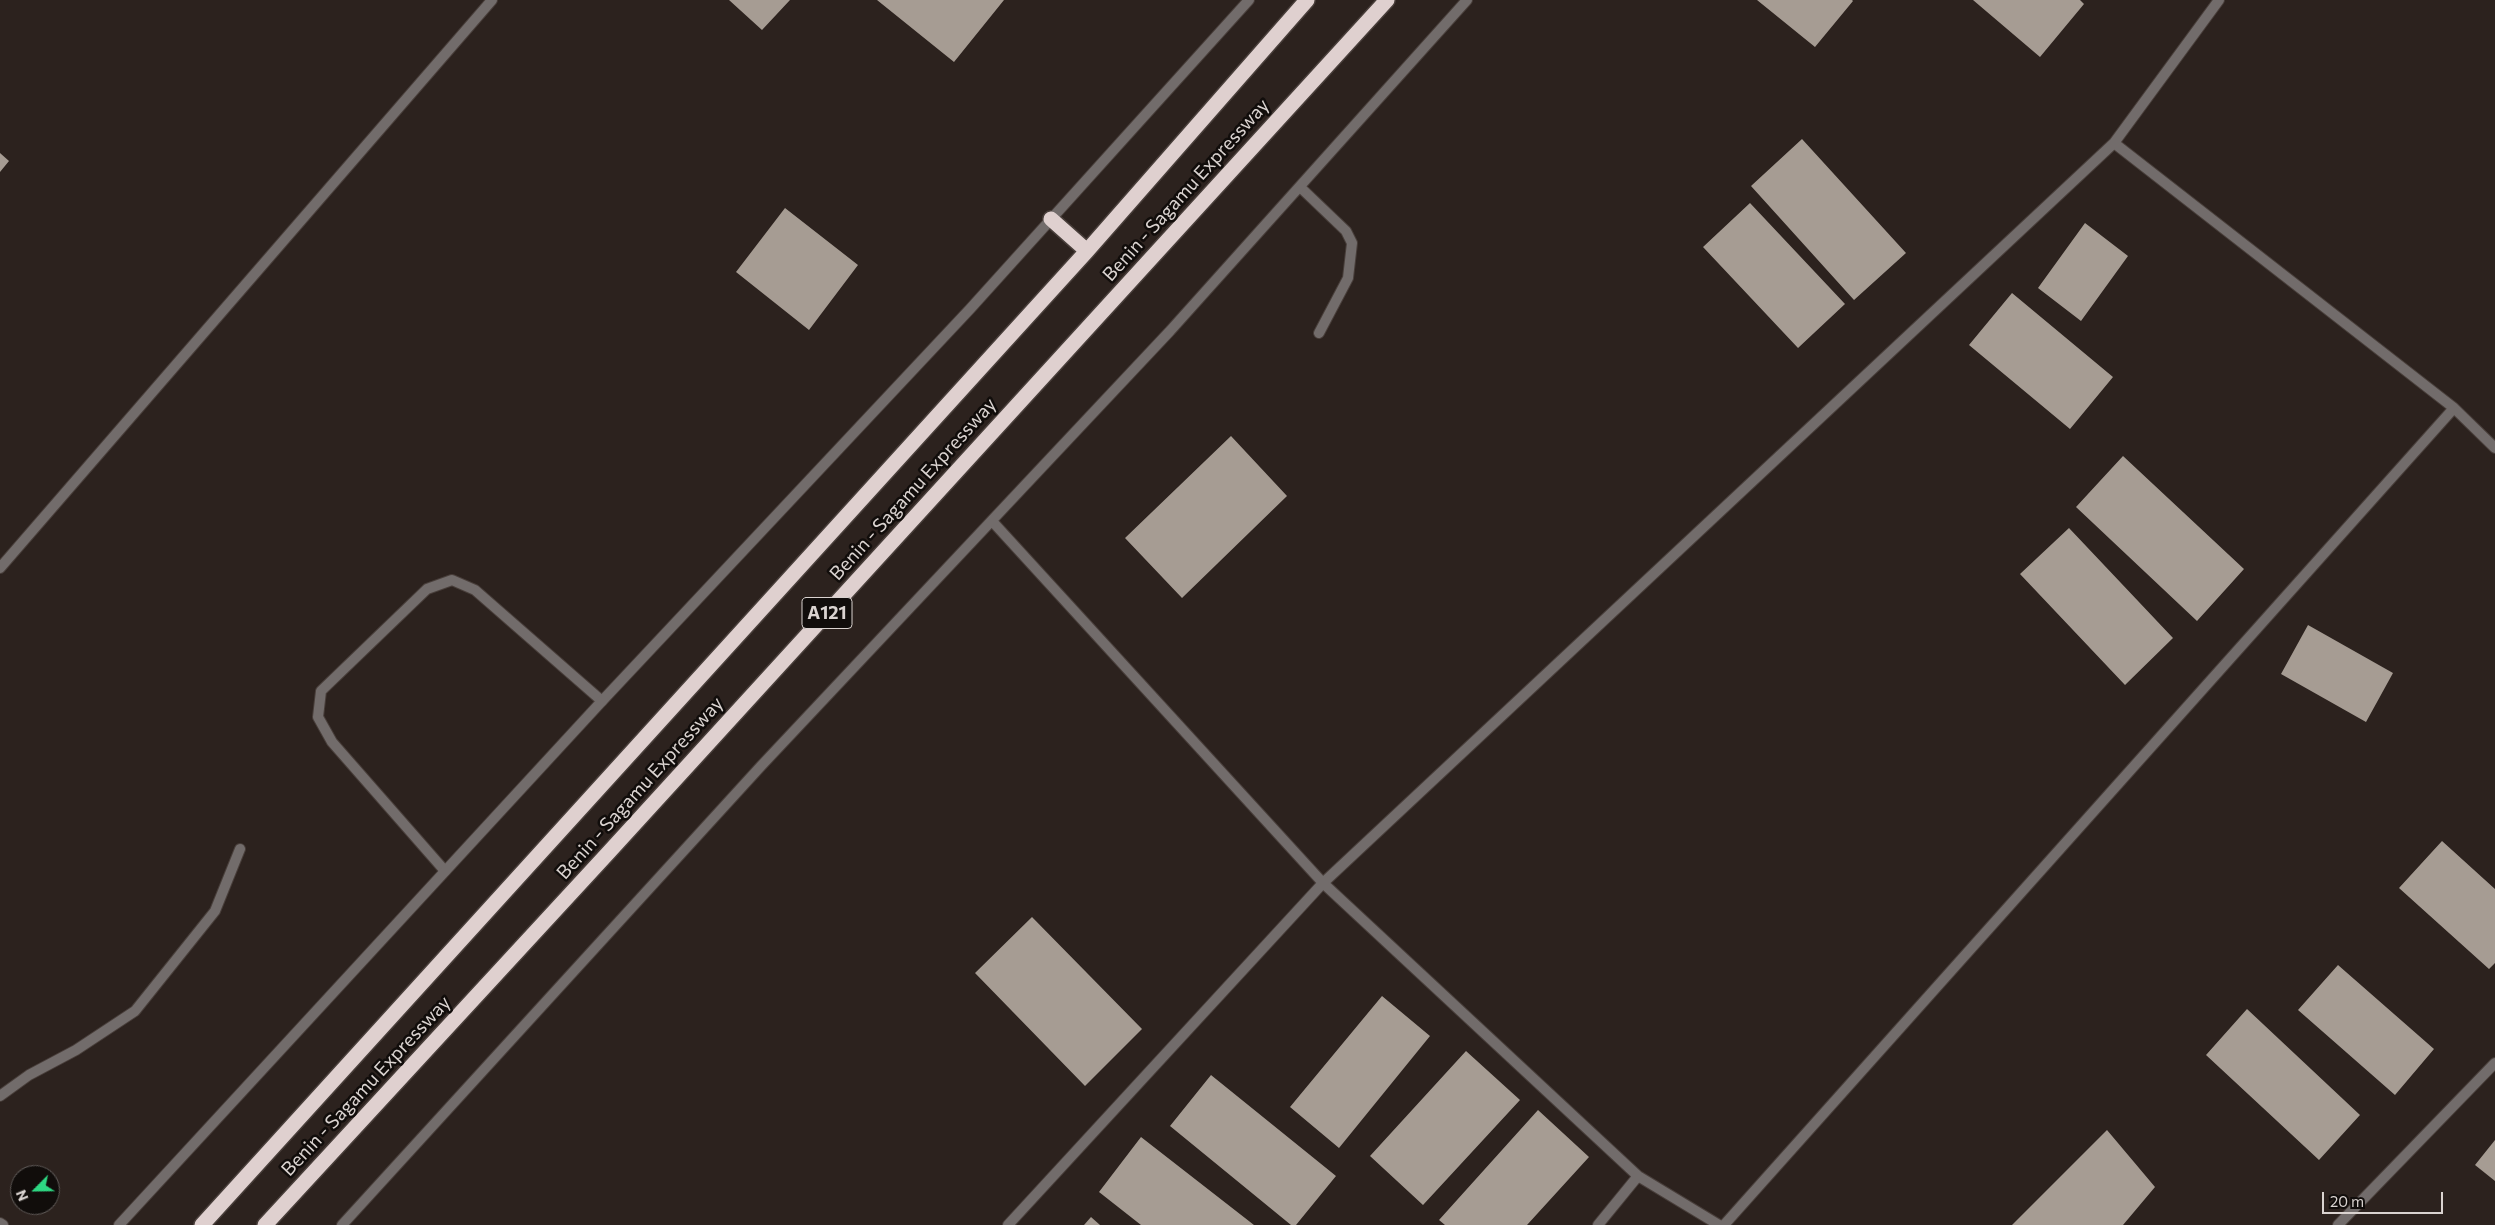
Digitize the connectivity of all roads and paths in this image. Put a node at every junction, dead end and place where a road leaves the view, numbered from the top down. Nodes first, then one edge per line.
1 (492, 0) edge
2 (1249, 0) edge
3 (1307, 0) edge
4 (1387, 0) edge
5 (1466, 0) edge
6 (2220, 0) edge
7 (2114, 143) junction
8 (1300, 187) junction
9 (1051, 219) junction
10 (1087, 251) junction
11 (1319, 334) dead end
12 (2454, 408) junction
13 (2495, 448) edge
14 (992, 521) junction
15 (0, 568) edge
16 (602, 701) junction
17 (240, 849) dead end
18 (445, 871) junction
19 (1324, 882) junction
20 (2495, 1063) edge
21 (0, 1096) edge
22 (1638, 1176) junction
23 (119, 1225) edge
24 (202, 1225) edge
25 (265, 1225) edge
26 (342, 1225) edge
27 (1008, 1225) edge
28 (1598, 1225) edge
29 (1719, 1225) edge
30 (1724, 1225) edge
31 (2338, 1225) edge

1 - 15 street
2 - 9 street
3 - 10 highway, A121
4 - 25 highway, Benin - Sagamu Expressway / A121
5 - 8 street
6 - 7 street
7 - 12 street
7 - 19 street
8 - 11 street
8 - 14 street
9 - 10 highway
9 - 16 street
10 - 24 highway, A121
12 - 13 street
12 - 30 street
14 - 19 street
14 - 26 street
16 - 18 street
16 - 18 street
17 - 21 street
18 - 23 street
19 - 22 street
19 - 27 street
20 - 31 street
22 - 28 street
22 - 29 street

